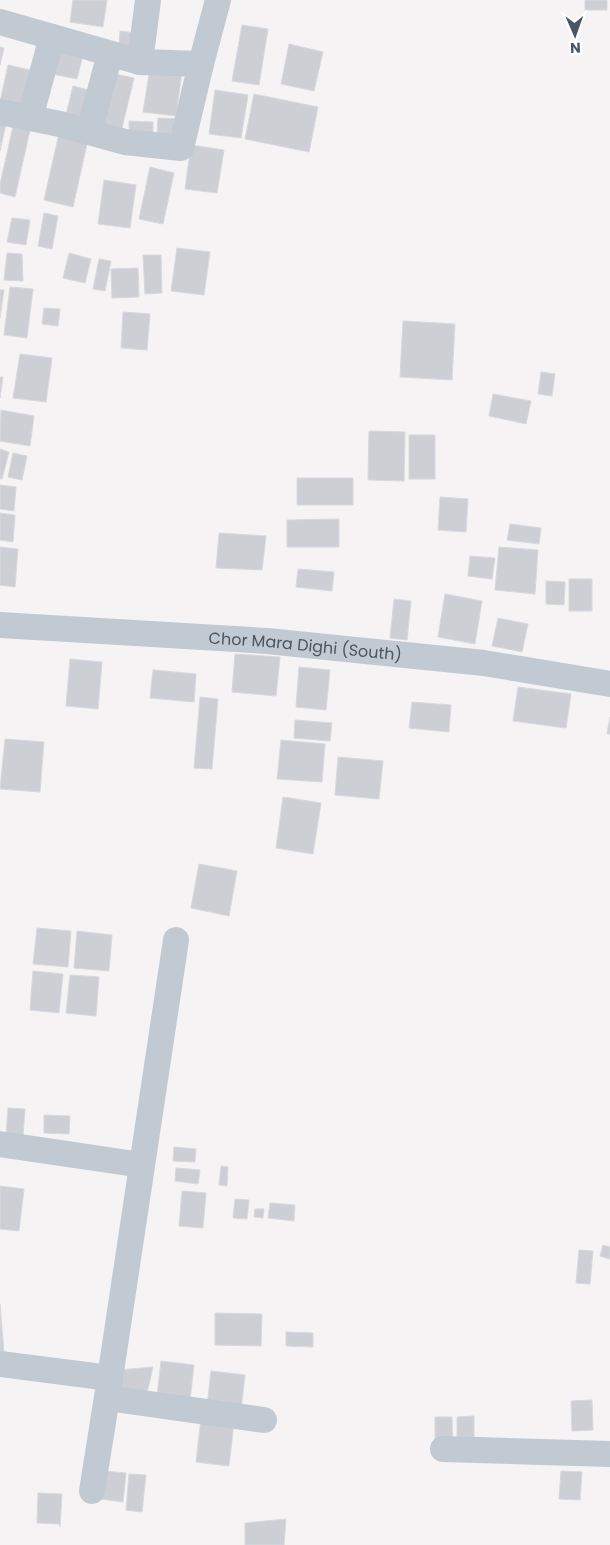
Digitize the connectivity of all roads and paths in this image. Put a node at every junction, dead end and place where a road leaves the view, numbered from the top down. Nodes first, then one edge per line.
1 (148, 0) edge
2 (218, 0) edge
3 (0, 22) edge
4 (52, 37) junction
5 (110, 54) junction
6 (140, 62) junction
7 (201, 64) junction
8 (0, 112) edge
9 (30, 118) junction
10 (89, 132) junction
11 (0, 625) edge
12 (610, 684) edge
13 (176, 940) dead end
14 (0, 1144) edge
15 (142, 1165) junction
16 (0, 1364) edge
17 (109, 1388) junction
18 (264, 1420) dead end
19 (443, 1449) dead end
20 (610, 1454) edge
21 (92, 1491) dead end

1 - 6 street
2 - 7 street
3 - 4 street
4 - 5 street
4 - 9 street
5 - 6 street
5 - 10 street
6 - 7 street
7 - 10 street
8 - 9 street
9 - 10 street
11 - 12 street, Chor Mara Dighi (South)
13 - 15 street
14 - 15 street
15 - 17 street
16 - 17 street
17 - 18 street
17 - 21 street
19 - 20 street

